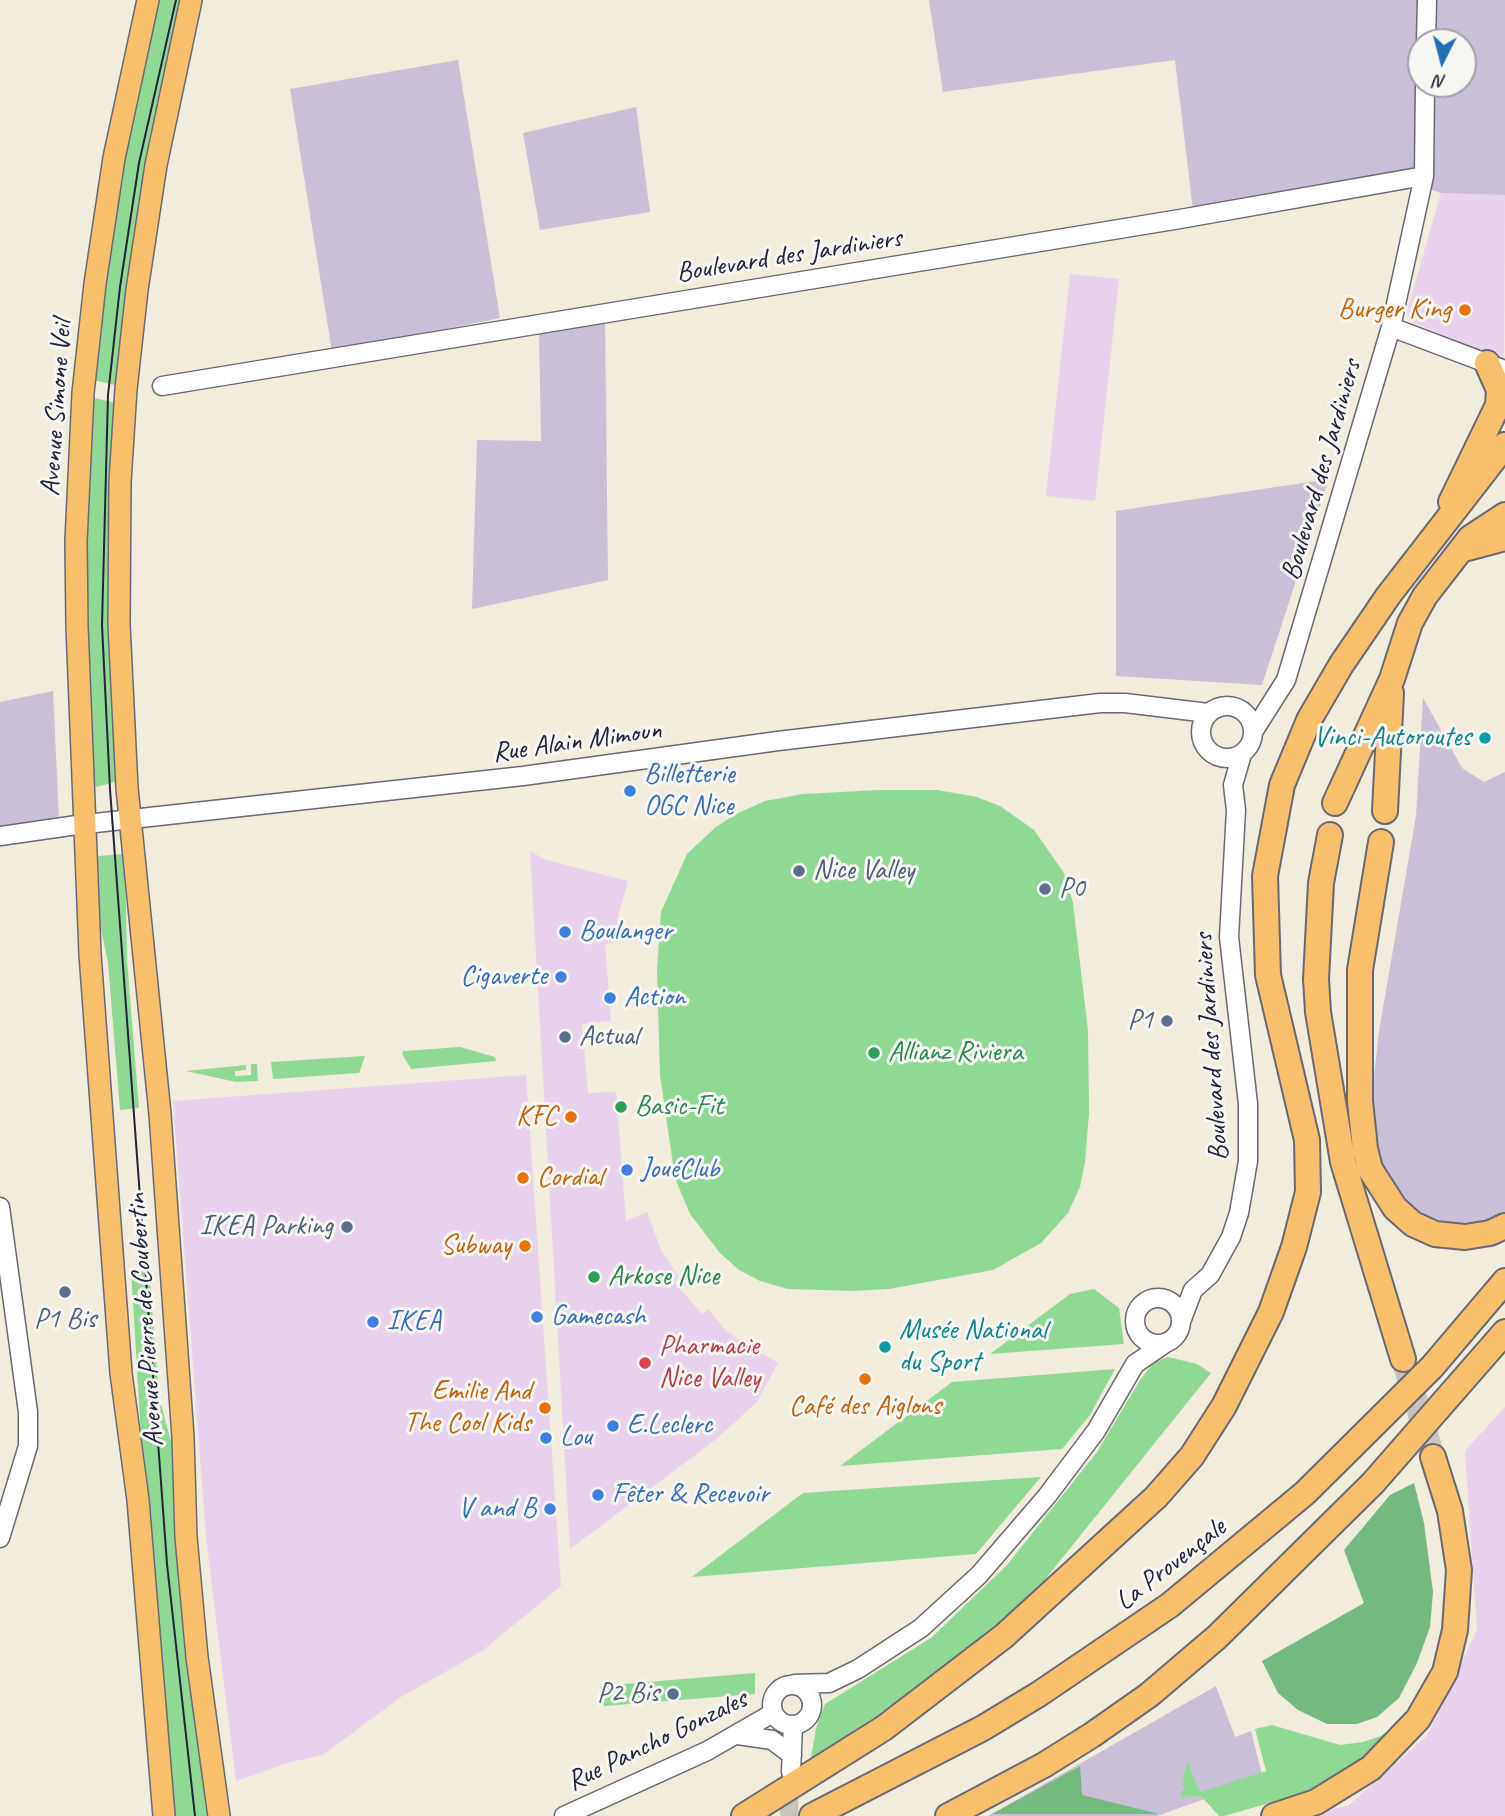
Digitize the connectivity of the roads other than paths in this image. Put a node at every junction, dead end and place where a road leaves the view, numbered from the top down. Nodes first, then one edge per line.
1 (148, 0) edge
2 (191, 0) edge
3 (1427, 0) edge
4 (1426, 28) edge
5 (1425, 98) edge
6 (1424, 176) junction
7 (1391, 327) junction
8 (1499, 370) edge
9 (162, 386) dead end
10 (1505, 445) edge
11 (1505, 515) edge
12 (1441, 528) junction
13 (1505, 538) edge
14 (1457, 552) junction
15 (1392, 679) junction
16 (1278, 694) junction
17 (1239, 709) junction
18 (1161, 710) junction
19 (1208, 713) junction
20 (1253, 732) junction
21 (1200, 736) junction
22 (1242, 754) junction
23 (1214, 755) junction
24 (1233, 785) junction
25 (1335, 803) dead end
26 (1385, 811) dead end
27 (130, 820) junction
28 (86, 824) junction
29 (1330, 835) dead end
30 (0, 836) edge
31 (1381, 842) dead end
32 (0, 1206) edge
33 (1505, 1226) edge
34 (1505, 1281) edge
35 (1193, 1290) junction
36 (1159, 1297) junction
37 (1182, 1319) junction
38 (1134, 1321) junction
39 (1505, 1332) edge
40 (1164, 1344) junction
41 (1403, 1359) tunnel mouth
42 (1135, 1364) junction
43 (1433, 1457) tunnel mouth
44 (0, 1538) edge
45 (829, 1683) junction
46 (794, 1684) junction
47 (812, 1707) junction
48 (773, 1713) junction
49 (793, 1725) junction
50 (738, 1735) junction
51 (164, 1816) edge
52 (219, 1816) edge
53 (564, 1816) edge
54 (744, 1816) edge
55 (812, 1816) edge
56 (948, 1816) edge
57 (1275, 1816) edge

1 - 28 main road, Avenue Simone Veil
2 - 27 main road
3 - 4 street
5 - 6 street, Boulevard des Jardiniers
6 - 7 street, Boulevard des Jardiniers
6 - 9 street, Boulevard des Jardiniers
7 - 8 street
7 - 16 street, Boulevard des Jardiniers
8 - 12 highway
10 - 12 highway
11 - 14 highway
12 - 54 highway
13 - 14 highway
14 - 15 highway
15 - 25 highway
15 - 26 highway
16 - 17 street
16 - 20 street, Boulevard des Jardiniers
17 - 19 street
17 - 20 street
18 - 19 street, Rue Alain Mimoun
18 - 21 street, Rue Alain Mimoun
18 - 27 street, Rue Alain Mimoun
19 - 21 street
20 - 22 street
21 - 23 street
22 - 23 street
22 - 24 street, Boulevard des Jardiniers
23 - 24 street, Boulevard des Jardiniers
24 - 35 street, Boulevard des Jardiniers
27 - 28 street, Rue Alain Mimoun
27 - 52 main road, Avenue Pierre de Coubertin
28 - 30 street, Rue Alain Mimoun
28 - 51 main road, Avenue Pierre de Coubertin
29 - 41 highway
31 - 33 highway
32 - 44 street
34 - 55 highway, La Provençale
35 - 36 street
35 - 37 street, Boulevard des Jardiniers
36 - 37 street
36 - 38 street
37 - 40 street
38 - 40 street
38 - 42 street
39 - 56 highway
40 - 42 street
42 - 45 street
43 - 57 highway
45 - 46 street
45 - 47 street
46 - 47 street
46 - 48 street
47 - 49 street
48 - 49 street
48 - 50 street, Rue Pancho Gonzales
49 - 50 street
50 - 53 street, Rue Pancho Gonzales

